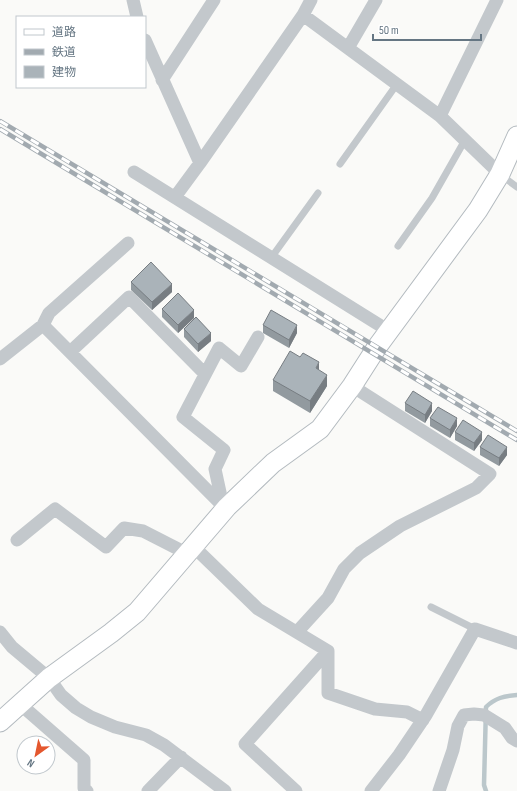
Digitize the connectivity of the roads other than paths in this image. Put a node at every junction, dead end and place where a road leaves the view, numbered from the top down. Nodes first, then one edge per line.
1 (133, 0) edge
2 (214, 0) edge
3 (311, 0) edge
4 (376, 0) edge
5 (497, 0) edge
6 (303, 15) junction
7 (137, 16) edge
8 (146, 42) edge
9 (348, 48) junction
10 (162, 80) junction
11 (397, 84) junction
12 (440, 116) junction
13 (517, 136) edge
14 (465, 140) junction
15 (200, 163) junction
16 (340, 164) dead end
17 (134, 172) dead end
18 (500, 174) junction
19 (517, 187) edge
20 (318, 193) dead end
21 (175, 197) junction
22 (128, 243) dead end
23 (398, 246) dead end
24 (271, 258) junction
25 (43, 325) junction
26 (389, 331) junction
27 (258, 337) dead end
28 (70, 352) junction
29 (0, 359) edge
30 (205, 374) junction
31 (352, 386) junction
32 (225, 507) junction
33 (17, 540) dead end
34 (191, 550) junction
35 (431, 607) dead end
36 (475, 629) junction
37 (0, 632) edge
38 (297, 632) junction
39 (517, 643) edge
40 (328, 651) junction
41 (49, 678) junction
42 (20, 704) junction
43 (423, 720) junction
44 (0, 722) edge
45 (517, 741) edge
46 (181, 757) junction
47 (87, 791) edge
48 (148, 791) edge
49 (225, 791) edge
50 (296, 791) edge
51 (371, 791) edge
52 (439, 791) edge

1 - 7 street
2 - 10 street
3 - 6 street
4 - 9 street
5 - 12 street
6 - 9 street
6 - 15 street
8 - 10 street
9 - 11 street
10 - 15 street
11 - 12 street
11 - 16 lane
12 - 14 street
13 - 18 street
14 - 18 street
14 - 23 lane
15 - 21 street
17 - 21 street
18 - 19 lane
18 - 26 street
20 - 24 lane
21 - 24 street
22 - 25 street
24 - 26 street
25 - 28 street
25 - 29 street
26 - 31 street
27 - 30 street
28 - 30 street
28 - 32 street
30 - 32 street
31 - 32 street
31 - 38 street
32 - 34 street
33 - 34 street
34 - 38 street
34 - 41 street
35 - 36 lane
36 - 39 street
36 - 43 street
37 - 41 street
38 - 40 street
40 - 43 street
40 - 50 street
41 - 42 street
41 - 46 street
42 - 44 street
42 - 47 street
43 - 51 street
45 - 52 street
46 - 48 street
46 - 49 street

